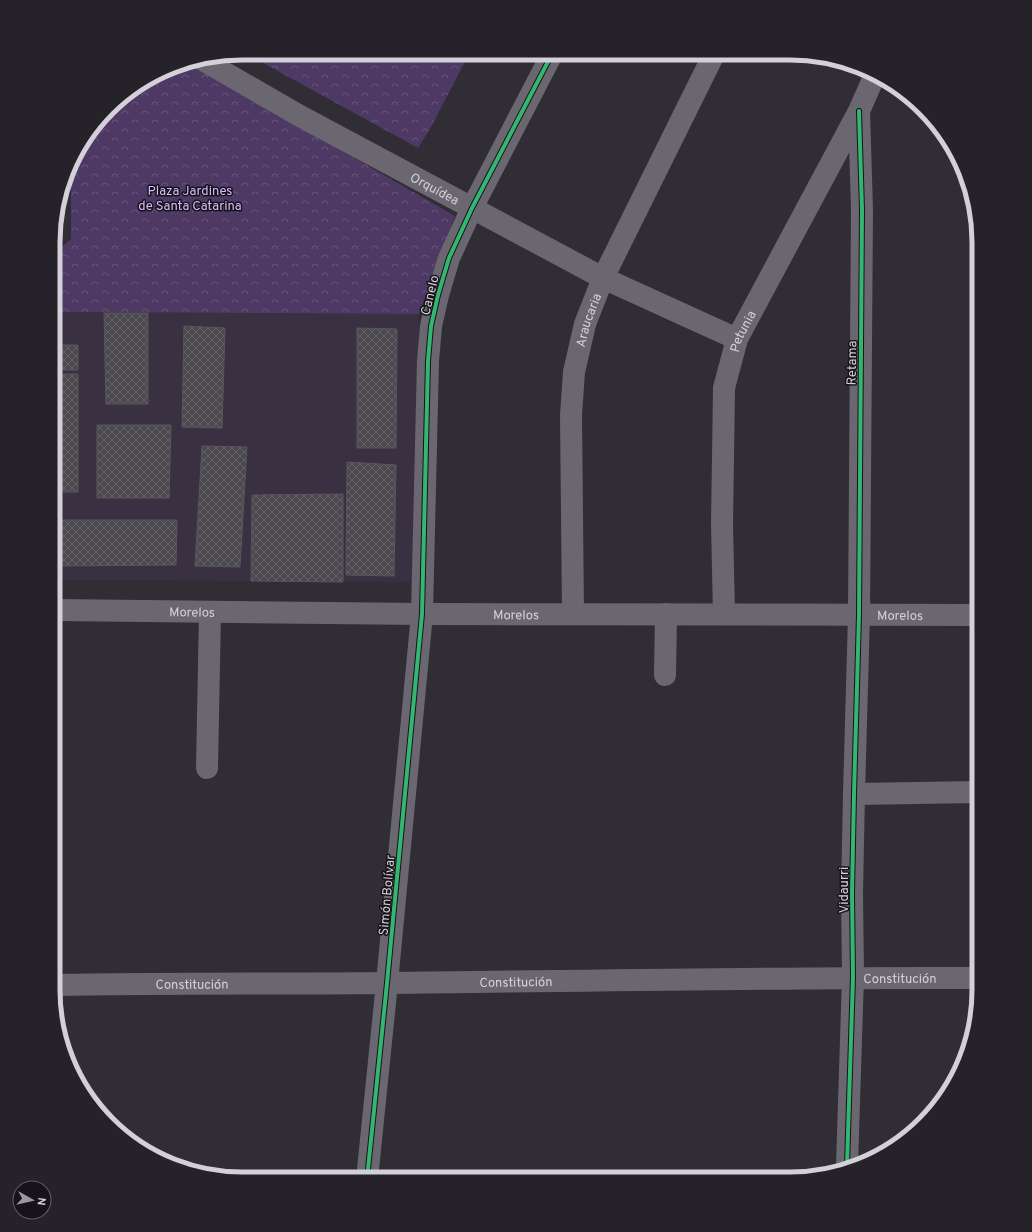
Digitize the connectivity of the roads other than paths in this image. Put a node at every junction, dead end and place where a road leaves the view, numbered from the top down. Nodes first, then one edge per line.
1 (549, 60) edge
2 (711, 60) edge
3 (209, 64) edge
4 (873, 80) edge
5 (859, 112) junction
6 (472, 208) junction
7 (603, 278) junction
8 (737, 339) junction
9 (60, 610) edge
10 (210, 612) junction
11 (573, 613) junction
12 (422, 614) junction
13 (666, 614) junction
14 (724, 614) junction
15 (859, 615) junction
16 (972, 615) edge
17 (665, 675) dead end
18 (207, 768) dead end
19 (972, 792) edge
20 (854, 794) junction
21 (853, 978) junction
22 (972, 978) edge
23 (387, 983) junction
24 (60, 985) edge
25 (847, 1162) edge
26 (368, 1172) edge

1 - 6 street, Canelo
2 - 7 street, Araucaria
3 - 6 street, Orquídea
4 - 5 street, Petunia
5 - 8 street, Petunia
5 - 15 street, Retama
6 - 7 street, Orquídea
6 - 12 street, Canelo
7 - 8 street, Orquídea
7 - 11 street, Araucaria
8 - 14 street, Petunia
9 - 10 street, Morelos
10 - 12 street, Morelos
10 - 18 street
11 - 12 street, Morelos
11 - 13 street, Morelos
12 - 23 street, Simón Bolívar
13 - 14 street, Morelos
13 - 17 street
14 - 15 street, Morelos
15 - 16 street, Morelos
15 - 20 street, Vidaurri
19 - 20 street
20 - 21 street, Vidaurri
21 - 22 street, Constitución
21 - 23 street, Constitución
21 - 25 street, Vidaurri
23 - 24 street, Constitución
23 - 26 street, Simón Bolívar

